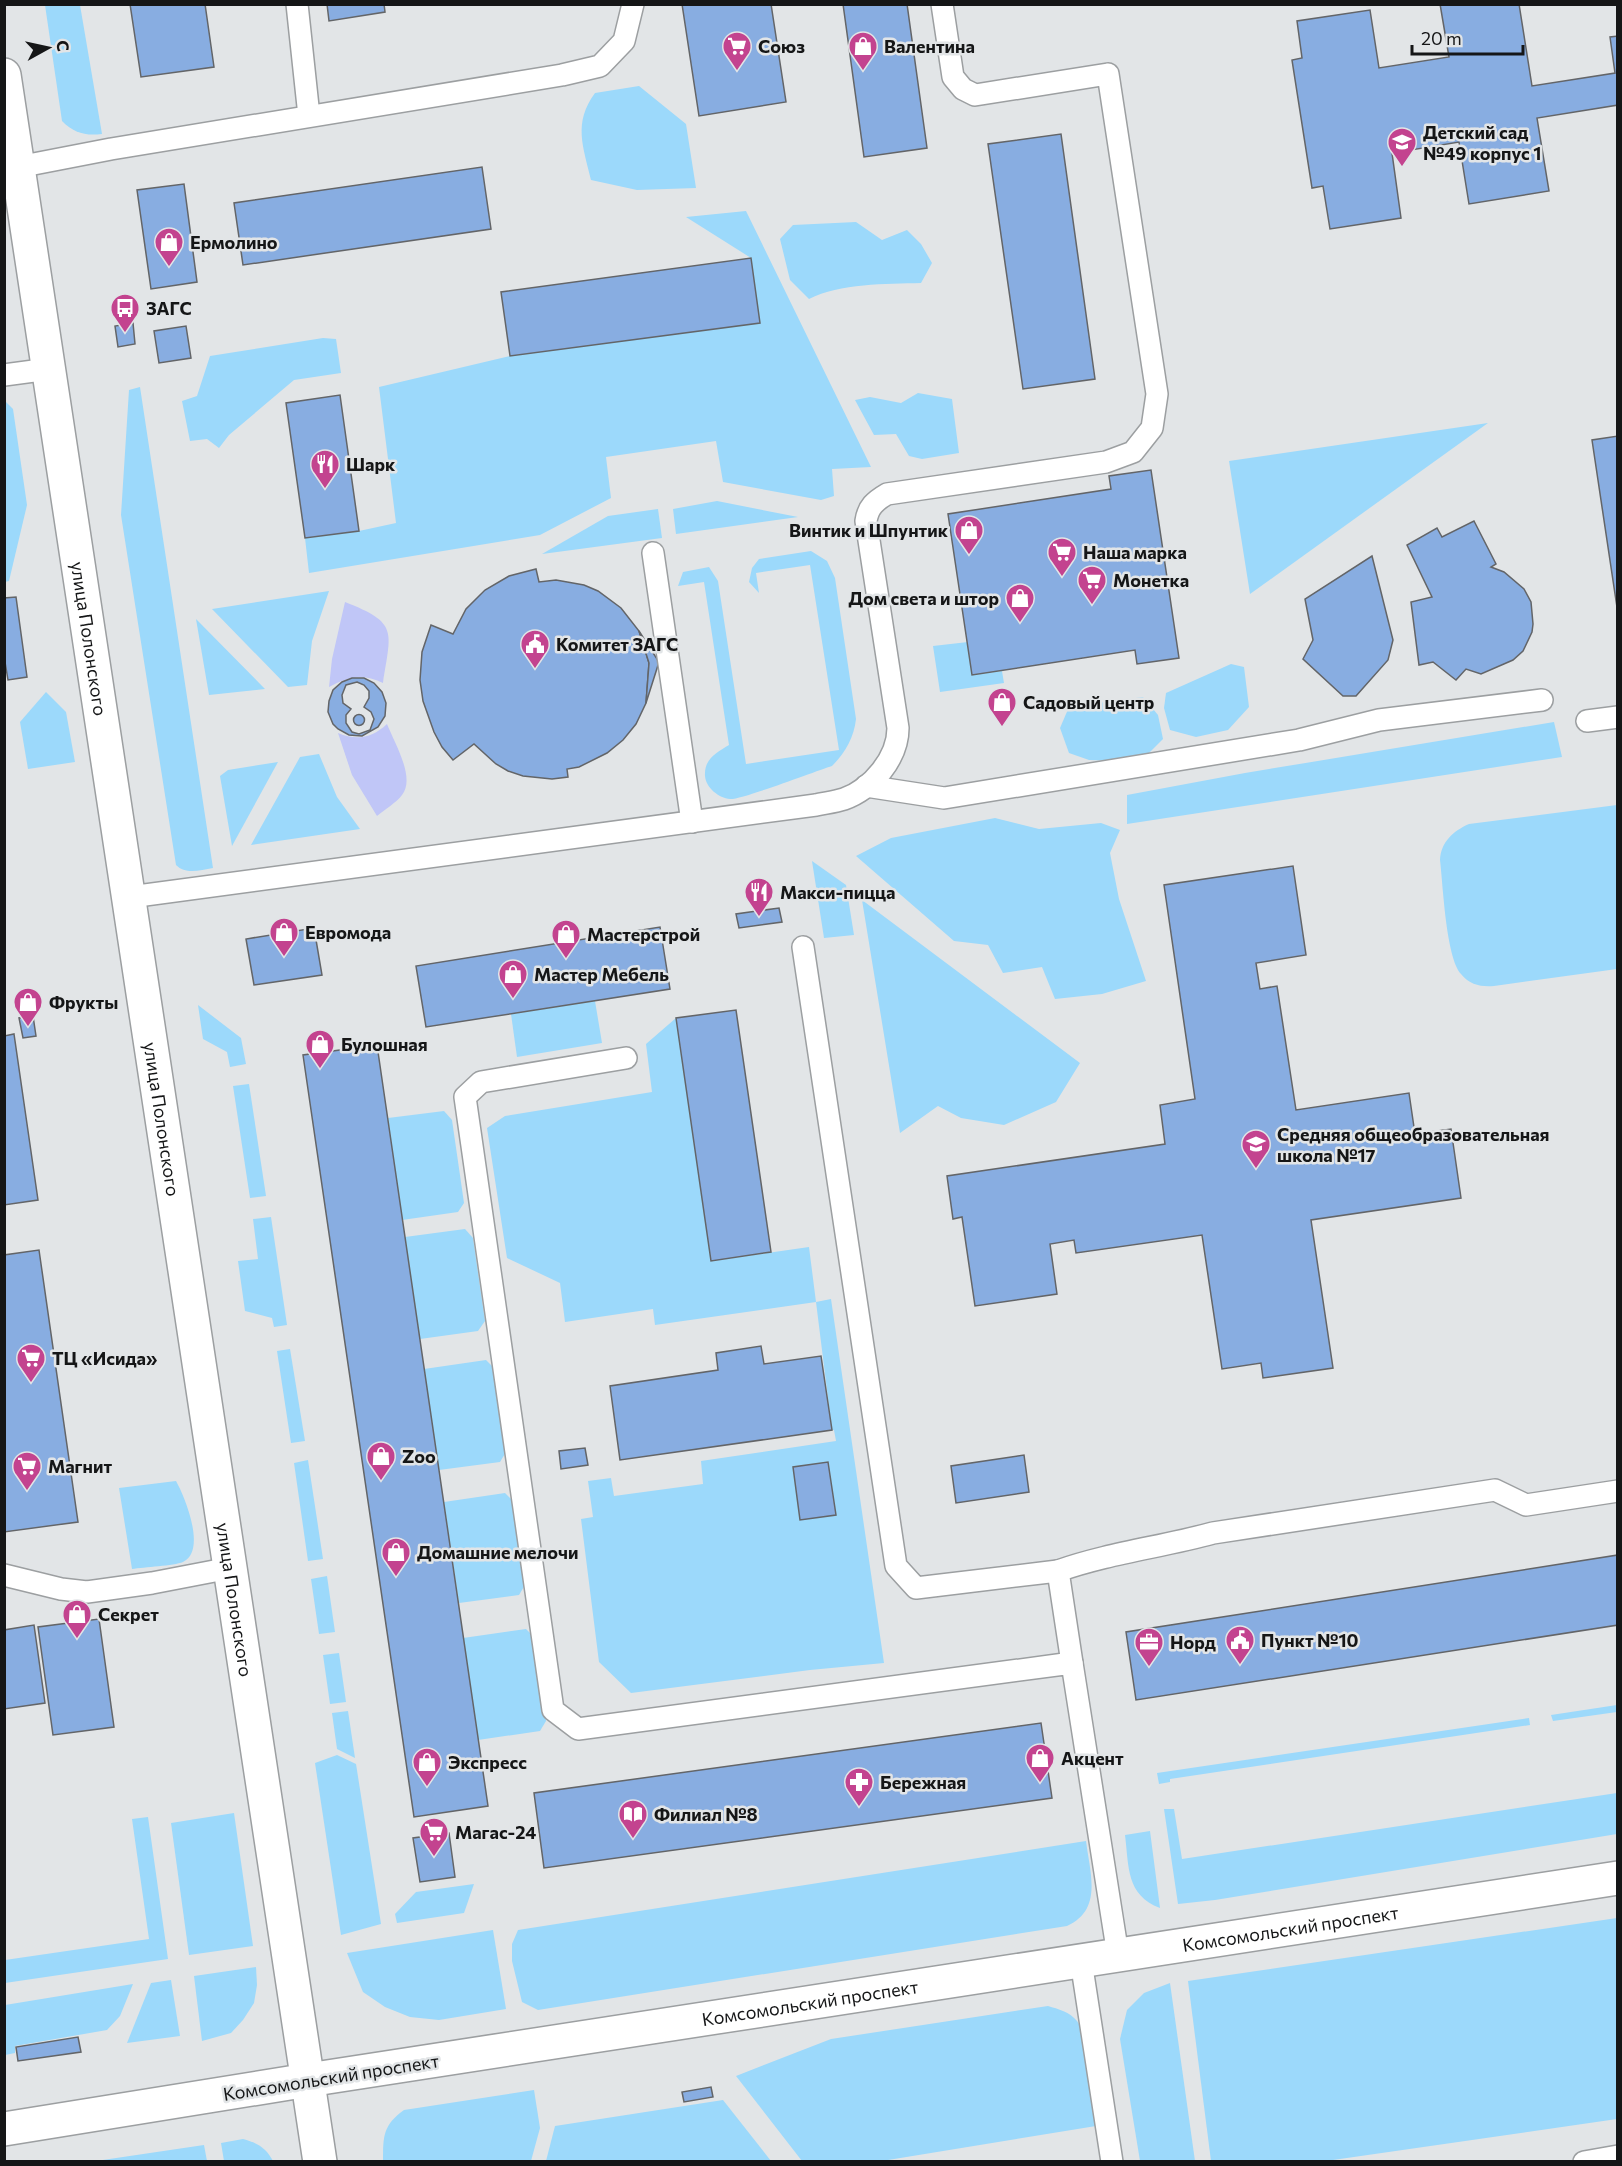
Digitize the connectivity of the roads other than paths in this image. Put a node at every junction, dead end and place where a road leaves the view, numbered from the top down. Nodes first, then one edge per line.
1 (297, 4) edge
2 (633, 4) edge
3 (942, 4) edge
4 (4, 75) edge
5 (309, 116) junction
6 (18, 166) junction
7 (49, 369) junction
8 (4, 375) edge
9 (653, 553) dead end
10 (1542, 700) dead end
11 (1617, 717) edge
12 (1587, 721) dead end
13 (866, 786) junction
14 (692, 822) junction
15 (130, 897) junction
16 (803, 947) dead end
17 (626, 1058) dead end
18 (1617, 1491) edge
19 (230, 1568) junction
20 (1058, 1571) junction
21 (4, 1575) edge
22 (1072, 1663) junction
23 (1617, 1878) edge
24 (1119, 1955) junction
25 (1081, 1961) junction
26 (308, 2080) junction
27 (4, 2129) edge
28 (1617, 2156) edge
29 (320, 2162) edge
30 (1112, 2162) edge
31 (1584, 2162) edge

1 - 5 lane
2 - 5 lane
3 - 13 lane
4 - 6 main road, улица Полонского
5 - 6 lane
6 - 7 main road, улица Полонского
7 - 8 lane
7 - 15 main road, улица Полонского
9 - 14 lane
10 - 13 lane
11 - 12 lane
13 - 14 lane
14 - 15 lane
15 - 19 main road, улица Полонского
16 - 20 lane
17 - 22 lane
18 - 20 lane
19 - 21 lane
19 - 26 main road, улица Полонского
20 - 22 lane
22 - 24 lane
23 - 24 main road, Комсомольский проспект
24 - 25 main road, Комсомольский проспект
25 - 26 main road, Комсомольский проспект
25 - 30 lane
26 - 27 main road, Комсомольский проспект
26 - 29 main road, улица Полонского
28 - 31 lane

